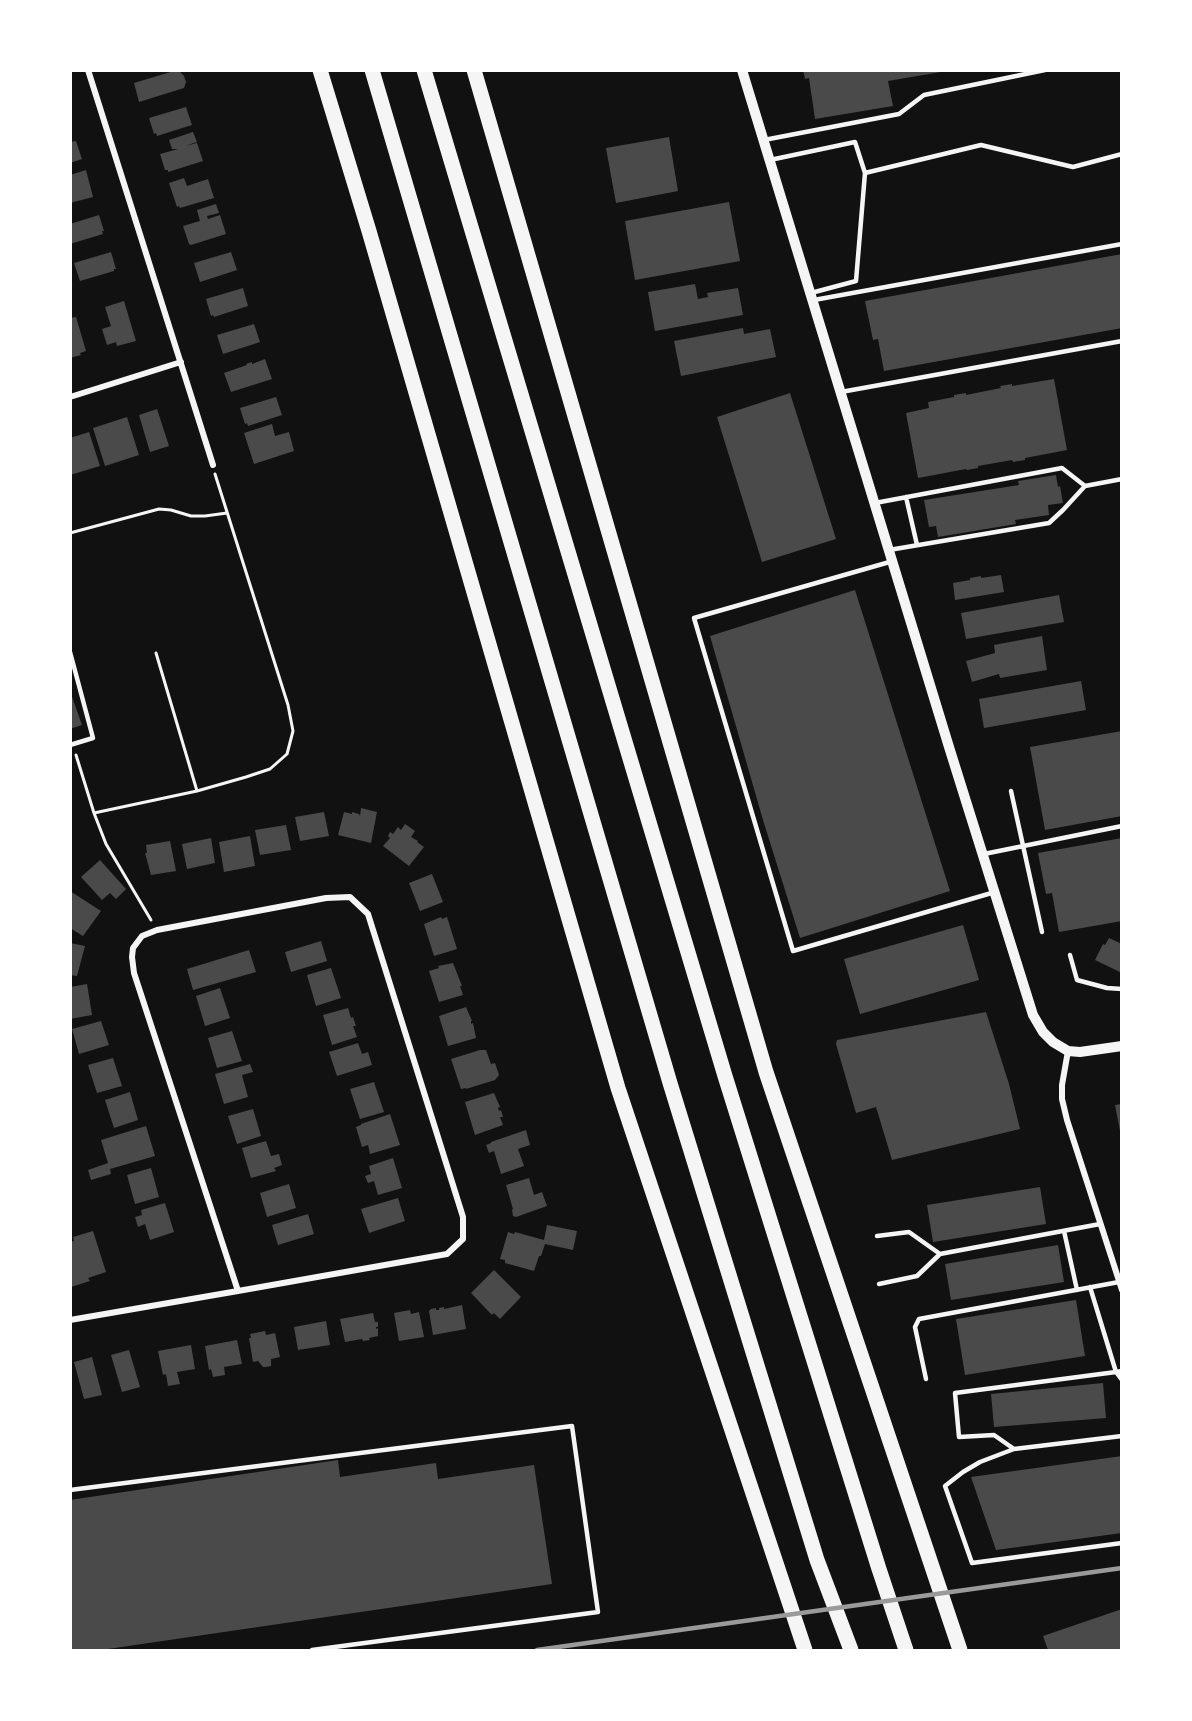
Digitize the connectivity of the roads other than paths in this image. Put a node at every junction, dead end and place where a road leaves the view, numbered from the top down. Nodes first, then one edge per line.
1 (88, 70) edge
2 (320, 70) edge
3 (372, 70) edge
4 (424, 70) edge
5 (474, 70) edge
6 (742, 70) edge
7 (1045, 70) edge
8 (764, 140) junction
9 (1122, 154) edge
10 (770, 160) junction
11 (865, 172) junction
12 (1122, 244) edge
13 (812, 297) junction
14 (1122, 341) edge
15 (181, 362) junction
16 (841, 392) junction
17 (70, 397) edge
18 (213, 465) road end
19 (1122, 479) edge
20 (1085, 486) junction
21 (906, 497) junction
22 (875, 503) junction
23 (917, 545) junction
24 (889, 550) junction
25 (892, 561) junction
26 (70, 652) edge
27 (71, 745) edge
28 (1011, 791) dead end
29 (1122, 826) edge
30 (1024, 846) junction
31 (984, 854) junction
32 (996, 891) junction
33 (1042, 932) dead end
34 (1070, 955) dead end
35 (1122, 989) edge
36 (1122, 1046) edge
37 (1068, 1051) junction
38 (1100, 1224) junction
39 (1064, 1231) junction
40 (877, 1236) dead end
41 (940, 1254) junction
42 (1119, 1282) junction
43 (879, 1284) dead end
44 (1090, 1287) junction
45 (1077, 1290) junction
46 (1122, 1290) edge
47 (238, 1291) junction
48 (70, 1320) edge
49 (1119, 1372) edge
50 (926, 1379) dead end
51 (1122, 1380) edge
52 (1122, 1436) edge
53 (1014, 1449) junction
54 (70, 1490) edge
55 (1122, 1543) edge
56 (905, 1646) edge
57 (850, 1648) edge
58 (312, 1650) edge
59 (805, 1650) edge
60 (960, 1650) edge

1 - 15 street
2 - 59 highway
3 - 57 highway
4 - 56 highway
5 - 60 highway
6 - 8 street
7 - 8 lane
8 - 10 street
9 - 11 lane
10 - 11 lane
10 - 13 street
11 - 13 lane
12 - 13 lane
13 - 16 street
14 - 16 lane
15 - 17 street
15 - 18 street
16 - 22 street
19 - 20 lane
20 - 21 lane
20 - 23 lane
21 - 22 lane
21 - 23 lane
22 - 24 street
23 - 24 lane
24 - 25 street
25 - 31 street
25 - 32 lane
26 - 27 lane
28 - 30 lane
29 - 30 lane
30 - 31 lane
30 - 33 lane
31 - 32 street
32 - 37 street
34 - 35 lane
36 - 37 street
37 - 38 street
38 - 39 lane
38 - 42 street
39 - 41 lane
39 - 45 lane
40 - 41 lane
41 - 43 lane
42 - 44 lane
42 - 46 street
44 - 45 lane
44 - 49 lane
45 - 50 lane
47 - 47 street
47 - 48 street
49 - 51 lane
49 - 53 lane
52 - 53 lane
53 - 55 lane
54 - 58 lane

